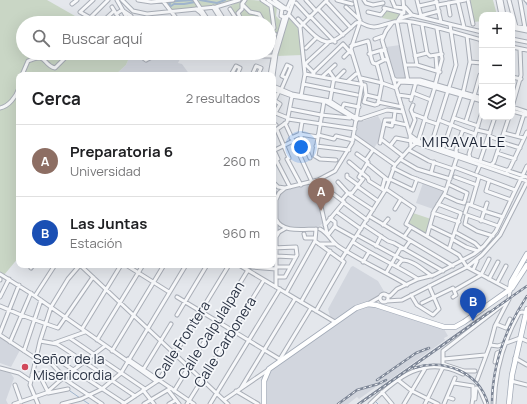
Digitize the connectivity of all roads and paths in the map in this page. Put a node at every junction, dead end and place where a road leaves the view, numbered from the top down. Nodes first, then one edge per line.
1 (77, 0) edge
2 (93, 0) edge
3 (117, 0) edge
4 (122, 0) edge
5 (138, 0) edge
6 (163, 0) edge
7 (174, 0) edge
8 (195, 0) edge
9 (238, 0) edge
10 (245, 0) edge
11 (262, 0) edge
12 (268, 0) edge
13 (274, 0) edge
14 (306, 0) edge
15 (327, 0) edge
16 (337, 0) edge
17 (355, 0) edge
18 (392, 0) edge
19 (403, 0) edge
20 (417, 0) edge
21 (466, 0) edge
22 (500, 0) edge
23 (509, 0) edge
24 (520, 0) edge
25 (294, 1) edge
26 (366, 1) edge
27 (383, 1) edge
28 (437, 2) edge
29 (458, 2) junction
30 (448, 3) junction
31 (72, 4) dead end
32 (242, 4) junction
33 (354, 4) junction
34 (419, 6) junction
35 (112, 7) edge
36 (215, 7) junction
37 (346, 7) dead end
38 (201, 8) junction
39 (384, 8) junction
40 (405, 8) junction
41 (196, 9) junction
42 (230, 9) dead end
43 (286, 9) junction
44 (170, 10) junction
45 (317, 10) junction
46 (123, 11) junction
47 (136, 12) junction
48 (368, 12) dead end
49 (439, 12) junction
50 (501, 12) edge
51 (503, 12) edge
52 (511, 12) edge
53 (404, 13) junction
54 (412, 15) junction
55 (450, 15) dead end
56 (87, 16) edge
57 (94, 16) edge
58 (104, 16) edge
59 (118, 16) edge
60 (126, 16) edge
61 (131, 16) joint
62 (174, 16) edge
63 (204, 16) edge
64 (205, 16) edge
65 (219, 16) edge
66 (221, 16) edge
67 (234, 16) edge
68 (240, 16) edge
69 (260, 16) edge
70 (272, 16) edge
71 (287, 16) junction
72 (420, 16) junction
73 (309, 17) junction
74 (298, 18) dead end
75 (401, 18) junction
76 (526, 18) edge
77 (360, 21) junction
78 (397, 22) junction
79 (409, 22) junction
80 (442, 22) junction
81 (303, 23) junction
82 (392, 23) junction
83 (450, 24) junction
84 (473, 24) dead end
85 (422, 25) junction
86 (350, 27) junction
87 (515, 27) edge
88 (300, 28) junction
89 (464, 28) junction
90 (437, 29) junction
91 (526, 29) edge
92 (479, 31) edge
93 (451, 32) junction
94 (276, 34) edge
95 (279, 34) junction
96 (343, 35) junction
97 (383, 36) junction
98 (467, 36) junction
99 (316, 37) junction
100 (479, 38) edge
101 (375, 39) dead end
102 (339, 40) junction
103 (515, 40) edge
104 (329, 42) junction
105 (335, 42) junction
106 (527, 42) edge
107 (343, 44) junction
108 (351, 46) junction
109 (515, 47) edge
110 (306, 48) dead end
111 (520, 48) junction
112 (276, 50) edge
113 (383, 50) junction
114 (527, 50) edge
115 (350, 52) junction
116 (369, 54) junction
117 (415, 54) junction
118 (428, 54) junction
119 (442, 54) junction
120 (436, 56) junction
121 (344, 57) dead end
122 (30, 60) edge
123 (46, 60) edge
124 (63, 60) edge
125 (274, 60) edge
126 (386, 60) junction
127 (355, 62) junction
128 (470, 62) junction
129 (479, 63) edge
130 (304, 64) junction
131 (377, 64) junction
132 (522, 64) junction
133 (335, 65) dead end
134 (405, 65) junction
135 (417, 65) junction
136 (527, 65) edge
137 (351, 66) dead end
138 (329, 71) junction
139 (344, 71) dead end
140 (438, 71) junction
141 (23, 72) edge
142 (233, 72) edge
143 (238, 72) edge
144 (272, 72) edge
145 (305, 74) junction
146 (356, 74) dead end
147 (323, 76) junction
148 (515, 77) edge
149 (521, 77) junction
150 (527, 77) edge
151 (286, 78) junction
152 (334, 78) junction
153 (361, 78) junction
154 (393, 78) junction
155 (479, 80) edge
156 (348, 81) junction
157 (408, 81) junction
158 (382, 82) junction
159 (416, 82) junction
160 (303, 84) junction
161 (362, 84) junction
162 (435, 86) junction
163 (396, 88) junction
164 (276, 89) edge
165 (331, 89) junction
166 (280, 90) junction
167 (449, 90) junction
168 (462, 94) junction
169 (16, 95) edge
170 (292, 95) junction
171 (357, 95) dead end
172 (366, 95) junction
173 (398, 95) junction
174 (301, 96) junction
175 (412, 97) junction
176 (473, 97) junction
177 (515, 97) edge
178 (276, 98) edge
179 (479, 98) edge
180 (379, 100) junction
181 (431, 100) junction
182 (479, 100) edge
183 (324, 101) junction
184 (330, 101) junction
185 (360, 102) junction
186 (364, 102) junction
187 (276, 103) edge
188 (413, 105) dead end
189 (527, 106) edge
190 (359, 107) junction
191 (402, 107) junction
192 (0, 108) edge
193 (515, 108) edge
194 (290, 109) junction
195 (342, 109) junction
196 (276, 110) edge
197 (395, 111) junction
198 (515, 111) edge
199 (403, 112) junction
200 (526, 113) edge
201 (276, 114) edge
202 (413, 114) junction
203 (320, 115) junction
204 (350, 118) junction
205 (454, 118) junction
206 (288, 119) junction
207 (358, 119) junction
208 (425, 119) junction
209 (439, 120) junction
210 (480, 120) edge
211 (494, 120) edge
212 (508, 120) edge
213 (393, 121) junction
214 (466, 121) junction
215 (302, 122) junction
216 (285, 123) junction
217 (276, 124) edge
218 (384, 124) junction
219 (405, 124) junction
220 (438, 124) junction
221 (452, 124) junction
222 (320, 125) junction
223 (414, 125) junction
224 (422, 128) junction
225 (477, 128) junction
226 (355, 129) junction
227 (277, 130) joint
228 (464, 130) junction
229 (527, 132) edge
230 (504, 133) junction
231 (300, 134) junction
232 (475, 134) junction
233 (489, 135) junction
234 (318, 136) junction
235 (516, 136) junction
236 (410, 137) junction
237 (353, 138) junction
238 (292, 140) junction
239 (525, 140) edge
240 (381, 141) junction
241 (502, 141) junction
242 (417, 142) junction
243 (431, 145) junction
244 (284, 146) junction
245 (318, 146) junction
246 (390, 146) junction
247 (411, 147) junction
248 (444, 148) junction
249 (520, 148) junction
250 (276, 149) edge
251 (349, 150) junction
252 (374, 150) junction
253 (409, 150) junction
254 (456, 150) junction
255 (453, 152) junction
256 (497, 153) junction
257 (357, 154) dead end
258 (469, 154) junction
259 (457, 155) junction
260 (315, 156) junction
261 (403, 156) junction
262 (465, 156) junction
263 (276, 158) edge
264 (310, 158) junction
265 (470, 158) junction
266 (400, 159) junction
267 (515, 159) junction
268 (336, 160) dead end
269 (302, 162) junction
270 (349, 162) dead end
271 (367, 162) junction
272 (434, 162) junction
273 (494, 162) junction
274 (480, 163) junction
275 (491, 165) junction
276 (394, 166) junction
277 (527, 166) edge
278 (497, 167) junction
279 (454, 168) junction
280 (509, 170) junction
281 (424, 172) junction
282 (477, 172) dead end
283 (431, 173) junction
284 (363, 174) junction
285 (347, 175) dead end
286 (455, 177) dead end
287 (479, 177) junction
288 (522, 177) junction
289 (527, 177) edge
290 (385, 178) junction
291 (417, 179) junction
292 (390, 180) junction
293 (450, 180) junction
294 (422, 181) junction
295 (489, 181) junction
296 (527, 181) edge
297 (311, 182) junction
298 (338, 182) dead end
299 (448, 184) junction
300 (300, 185) junction
301 (358, 185) junction
302 (476, 186) junction
303 (290, 187) junction
304 (277, 190) edge
305 (384, 190) junction
306 (446, 190) junction
307 (515, 190) junction
308 (348, 193) junction
309 (319, 195) junction
310 (444, 195) junction
311 (401, 199) junction
312 (276, 200) edge
313 (511, 200) junction
314 (378, 201) junction
315 (343, 202) junction
316 (486, 203) dead end
317 (438, 204) junction
318 (471, 205) junction
319 (395, 209) dead end
320 (373, 210) junction
321 (484, 210) junction
322 (337, 212) junction
323 (434, 213) junction
324 (463, 213) junction
325 (503, 217) junction
326 (330, 218) junction
327 (368, 218) junction
328 (324, 219) junction
329 (388, 219) dead end
330 (276, 220) edge
331 (481, 220) junction
332 (459, 222) junction
333 (277, 223) joint
334 (364, 225) junction
335 (383, 225) junction
336 (281, 226) junction
337 (334, 226) junction
338 (430, 226) junction
339 (498, 226) junction
340 (326, 227) junction
341 (410, 227) junction
342 (286, 228) junction
343 (318, 229) junction
344 (361, 229) junction
345 (473, 229) junction
346 (276, 230) edge
347 (280, 231) junction
348 (455, 232) junction
349 (304, 234) dead end
350 (399, 234) junction
351 (471, 234) dead end
352 (328, 235) junction
353 (381, 236) junction
354 (427, 236) junction
355 (493, 236) junction
356 (404, 237) junction
357 (355, 238) junction
358 (453, 238) junction
359 (276, 239) edge
360 (315, 239) junction
361 (410, 241) junction
362 (394, 242) junction
363 (319, 244) junction
364 (335, 244) junction
365 (376, 246) junction
366 (276, 248) edge
367 (405, 248) junction
368 (449, 249) junction
369 (479, 250) junction
370 (330, 252) junction
371 (347, 252) junction
372 (369, 252) junction
373 (527, 254) edge
374 (396, 255) junction
375 (276, 257) edge
376 (296, 257) junction
377 (489, 259) dead end
378 (403, 260) junction
379 (463, 260) junction
380 (343, 261) junction
381 (428, 261) junction
382 (477, 261) dead end
383 (363, 262) junction
384 (498, 262) dead end
385 (392, 263) junction
386 (527, 265) edge
387 (397, 266) junction
388 (453, 266) junction
389 (506, 266) dead end
390 (290, 267) junction
391 (467, 267) junction
392 (53, 268) edge
393 (77, 268) edge
394 (83, 268) edge
395 (119, 268) edge
396 (130, 268) edge
397 (141, 268) edge
398 (162, 268) edge
399 (184, 268) edge
400 (206, 268) edge
401 (227, 268) edge
402 (244, 268) edge
403 (252, 268) edge
404 (259, 268) edge
405 (276, 268) junction
406 (248, 270) junction
407 (423, 270) junction
408 (443, 270) junction
409 (473, 270) junction
410 (386, 272) junction
411 (138, 273) junction
412 (252, 273) junction
413 (0, 274) edge
414 (481, 274) junction
415 (432, 276) junction
416 (93, 277) junction
417 (276, 277) junction
418 (517, 277) junction
419 (9, 279) junction
420 (418, 279) junction
421 (489, 279) junction
422 (264, 280) junction
423 (154, 282) junction
424 (497, 283) junction
425 (19, 285) junction
426 (406, 285) junction
427 (430, 286) junction
428 (276, 287) junction
429 (106, 289) junction
430 (280, 290) junction
431 (454, 290) junction
432 (510, 290) junction
433 (169, 292) junction
434 (31, 293) junction
435 (286, 293) junction
436 (385, 295) junction
437 (412, 295) junction
438 (35, 296) junction
439 (0, 297) edge
440 (177, 297) dead end
441 (453, 297) dead end
442 (434, 298) junction
443 (295, 299) junction
444 (381, 299) junction
445 (41, 300) junction
446 (185, 301) junction
447 (387, 301) junction
448 (508, 301) junction
449 (120, 302) junction
450 (301, 302) junction
451 (422, 303) dead end
452 (368, 304) junction
453 (0, 306) edge
454 (50, 307) junction
455 (311, 308) junction
456 (9, 310) junction
457 (201, 311) junction
458 (316, 311) junction
459 (527, 312) edge
460 (21, 315) junction
461 (133, 315) junction
462 (177, 315) dead end
463 (67, 318) junction
464 (510, 318) dead end
465 (33, 319) junction
466 (217, 321) junction
467 (335, 322) junction
468 (45, 323) junction
469 (172, 324) dead end
470 (496, 324) junction
471 (525, 326) edge
472 (147, 328) junction
473 (82, 329) junction
474 (232, 330) junction
475 (85, 332) junction
476 (0, 334) edge
477 (70, 338) junction
478 (520, 338) junction
479 (97, 340) junction
480 (249, 340) junction
481 (40, 341) junction
482 (10, 342) junction
483 (162, 342) junction
484 (527, 342) edge
485 (54, 343) junction
486 (504, 344) junction
487 (490, 345) junction
488 (105, 346) junction
489 (112, 349) junction
490 (264, 350) junction
491 (24, 351) junction
492 (502, 351) junction
493 (94, 354) junction
494 (175, 354) junction
495 (485, 355) junction
496 (52, 356) dead end
497 (35, 358) junction
498 (515, 358) junction
499 (444, 359) junction
500 (128, 360) junction
501 (280, 360) junction
502 (50, 362) dead end
503 (84, 362) junction
504 (496, 362) dead end
505 (443, 365) junction
506 (527, 365) edge
507 (188, 367) junction
508 (426, 367) junction
509 (0, 368) edge
510 (269, 369) junction
511 (72, 370) junction
512 (143, 370) junction
513 (476, 371) dead end
514 (44, 373) dead end
515 (121, 373) junction
516 (463, 374) dead end
517 (32, 375) junction
518 (64, 377) junction
519 (455, 378) dead end
520 (42, 380) dead end
521 (202, 380) junction
522 (398, 380) junction
523 (31, 381) junction
524 (157, 381) junction
525 (511, 381) junction
526 (112, 382) junction
527 (454, 382) junction
528 (14, 385) dead end
529 (527, 385) edge
530 (68, 388) dead end
531 (241, 388) junction
532 (102, 389) junction
533 (144, 389) junction
534 (171, 390) junction
535 (236, 391) junction
536 (412, 391) junction
537 (47, 392) junction
538 (382, 392) junction
539 (216, 393) junction
540 (89, 395) junction
541 (134, 396) junction
542 (36, 397) junction
543 (447, 397) junction
544 (427, 399) junction
545 (453, 399) dead end
546 (473, 399) junction
547 (151, 400) junction
548 (176, 400) junction
549 (224, 400) junction
550 (21, 402) junction
551 (188, 402) edge
552 (125, 403) edge
553 (14, 404) edge
554 (38, 404) edge
555 (62, 404) edge
556 (102, 404) edge
557 (144, 404) edge
558 (154, 404) edge
559 (169, 404) edge
560 (179, 404) edge
561 (194, 404) edge
562 (210, 404) edge
563 (228, 404) edge
564 (258, 404) edge
565 (264, 404) edge
566 (370, 404) edge
567 (392, 404) edge
568 (404, 404) edge
569 (425, 404) edge
570 (438, 404) edge
571 (444, 404) edge
572 (472, 404) edge
573 (486, 404) edge
574 (494, 404) edge
575 (509, 404) edge

1 - 31 street
2 - 56 street
3 - 46 street
4 - 47 street
5 - 6 street
6 - 7 street
6 - 44 street
8 - 38 street
9 - 36 street
10 - 32 street
11 - 70 street
12 - 43 street
13 - 43 street
14 - 45 street
15 - 45 street
15 - 86 street
16 - 33 street
17 - 33 street
18 - 40 street
19 - 40 street
20 - 34 street
21 - 29 street
21 - 84 street
22 - 50 street
22 - 51 street
23 - 52 street
24 - 76 street
25 - 43 street
25 - 73 street
26 - 27 street
26 - 33 street
27 - 39 street
28 - 30 street
28 - 34 street
28 - 49 street
29 - 30 street
29 - 89 street
30 - 55 street
32 - 68 street
32 - 69 street
33 - 77 street
34 - 72 street
35 - 46 street
35 - 57 street
35 - 58 street
35 - 59 street
36 - 38 street
36 - 65 street
36 - 66 street
37 - 77 street
38 - 41 street
38 - 64 street
39 - 48 street
39 - 53 street
40 - 53 street
40 - 54 street
41 - 44 street
41 - 63 street
42 - 67 street
43 - 71 street
43 - 71 street
44 - 47 street
44 - 62 street
45 - 73 street
45 - 96 street
46 - 60 street
46 - 61 street
47 - 61 street
49 - 72 street
49 - 80 street
53 - 75 street
54 - 72 street
54 - 75 street
71 - 88 street
71 - 95 street
72 - 80 street
73 - 81 street
73 - 105 street
74 - 81 street
75 - 78 street
76 - 91 street
77 - 82 street
77 - 86 street
77 - 108 street
78 - 79 street
78 - 82 street
78 - 134 street
79 - 85 street
79 - 117 street
80 - 83 street
81 - 88 street
81 - 99 street
82 - 97 street
83 - 89 street
83 - 93 street
85 - 90 street
85 - 118 street
86 - 96 street
87 - 91 street
88 - 130 street
89 - 92 street
90 - 93 street
90 - 119 street
93 - 98 street
93 - 167 street
94 - 95 street
95 - 112 street
96 - 102 street
97 - 101 street
97 - 113 street
98 - 100 street
98 - 128 street
99 - 104 street
99 - 110 street
102 - 105 street
102 - 107 street
103 - 106 street
104 - 105 street
104 - 130 street
107 - 115 street
107 - 130 street
108 - 115 street
108 - 116 street
109 - 111 street
111 - 114 street
111 - 132 street
113 - 116 street
113 - 126 street
115 - 121 street
115 - 127 street
116 - 131 street
117 - 118 street
117 - 135 street
118 - 120 street
119 - 120 street
119 - 140 street
120 - 140 street
122 - 141 street
123 - 124 street
125 - 144 street
126 - 131 street
126 - 154 street
127 - 137 street
127 - 153 street
128 - 129 street
128 - 168 street
130 - 145 street
131 - 158 street
132 - 136 street
132 - 149 street
133 - 138 street
134 - 135 street
134 - 157 street
135 - 140 street
138 - 147 street
138 - 152 street
139 - 152 street
140 - 162 street
142 - 143 street
145 - 147 street
145 - 160 street
146 - 156 street
147 - 152 street
148 - 149 street
149 - 150 street
149 - 177 street
151 - 151 street
151 - 166 street
152 - 156 street
152 - 165 street
153 - 158 street
153 - 161 street
154 - 157 street
154 - 163 street
155 - 176 street
156 - 161 street
157 - 159 street
157 - 162 street
157 - 163 street
158 - 163 street
158 - 180 street
159 - 162 street
159 - 175 street
160 - 165 street
160 - 174 street
161 - 172 street
161 - 185 street
162 - 167 street
162 - 181 street
163 - 173 street
164 - 166 street
165 - 171 street
165 - 184 street
166 - 170 street
166 - 178 street
167 - 168 street
167 - 209 street
168 - 176 street
168 - 205 street
169 - 192 street
170 - 174 street
170 - 183 street
170 - 194 street
172 - 180 street
172 - 186 street
173 - 175 street
173 - 191 street
174 - 183 street
175 - 181 street
176 - 179 street
176 - 182 street
176 - 214 street
180 - 186 street
180 - 191 street
181 - 208 street
183 - 184 street
183 - 203 street
183 - 204 street
184 - 195 street
185 - 186 street
185 - 190 street
187 - 196 street
188 - 202 street
189 - 200 street
190 - 195 street
190 - 207 street
191 - 199 street
193 - 200 street
194 - 203 street
194 - 206 street
195 - 207 street
197 - 199 street
197 - 207 street
197 - 213 street
198 - 200 street
199 - 219 street
200 - 235 street
201 - 206 street
202 - 208 street
202 - 223 street
203 - 204 street
203 - 222 street
204 - 207 street
205 - 214 street
205 - 221 street
206 - 215 street
206 - 216 street
207 - 226 street
208 - 220 street
208 - 224 street
209 - 220 street
209 - 221 street
210 - 225 street
211 - 233 street
212 - 230 street
213 - 218 street
213 - 218 street
213 - 219 street
214 - 225 street
215 - 222 street
215 - 231 street
216 - 217 street
216 - 238 street
217 - 227 street
218 - 240 street
219 - 236 street
220 - 243 street
221 - 228 street
221 - 248 street
222 - 226 street
222 - 234 street
223 - 224 street
223 - 236 street
224 - 242 street
225 - 232 street
225 - 233 street
226 - 237 street
227 - 244 street
228 - 232 street
228 - 254 street
229 - 239 street
230 - 235 street
230 - 241 street
231 - 234 street
231 - 238 street
231 - 264 street
232 - 258 street
233 - 241 street
233 - 274 street
234 - 237 street
234 - 245 street
235 - 239 street
236 - 242 street
236 - 246 street
236 - 247 street
237 - 251 street
237 - 252 street
238 - 244 street
238 - 269 street
239 - 249 street
240 - 246 street
240 - 252 street
241 - 249 street
241 - 256 street
242 - 243 street
242 - 247 street
242 - 259 street
243 - 248 street
244 - 250 street
244 - 300 street
245 - 251 street
245 - 260 street
246 - 261 street
247 - 253 street
248 - 255 street
249 - 267 street
251 - 297 street
252 - 271 street
252 - 276 street
253 - 261 street
253 - 272 street
254 - 255 street
254 - 259 street
255 - 259 street
256 - 267 street
256 - 273 street
257 - 271 street
258 - 262 street
258 - 265 street
259 - 262 street
259 - 274 street
259 - 279 street
260 - 264 street
260 - 268 street
261 - 266 street
262 - 265 street
263 - 303 street
264 - 269 street
265 - 274 street
266 - 276 street
266 - 281 street
267 - 280 street
269 - 297 street
270 - 284 street
271 - 284 street
271 - 290 street
272 - 279 street
272 - 283 street
273 - 275 street
273 - 278 street
274 - 275 street
274 - 282 street
274 - 288 street
275 - 278 street
276 - 291 street
276 - 292 street
277 - 288 street
278 - 280 street
279 - 287 street
279 - 293 street
280 - 288 street
281 - 283 street
281 - 294 street
283 - 293 street
284 - 301 street
284 - 305 street
285 - 301 street
286 - 302 street
287 - 295 street
287 - 302 street
288 - 289 street
288 - 296 street
288 - 307 street
290 - 292 street
290 - 305 street
291 - 292 street
291 - 294 street
292 - 305 street
293 - 299 street
294 - 306 street
295 - 307 street
295 - 313 street
296 - 391 street
297 - 300 street
297 - 309 street
298 - 308 street
299 - 306 street
299 - 310 street
300 - 303 street
301 - 308 street
301 - 314 street
302 - 318 street
303 - 304 street
304 - 312 street
305 - 311 street
305 - 314 street
306 - 310 street
307 - 313 street
308 - 315 street
308 - 320 street
309 - 315 street
309 - 328 street
310 - 317 street
311 - 319 street
311 - 341 street
313 - 325 street
314 - 320 street
315 - 322 street
315 - 327 street
316 - 321 street
317 - 323 street
317 - 324 street
318 - 321 street
318 - 324 street
320 - 327 street
321 - 325 street
321 - 331 street
322 - 326 street
322 - 344 street
323 - 332 street
323 - 338 street
324 - 332 street
325 - 339 street
326 - 337 street
326 - 340 street
327 - 334 street
327 - 335 street
328 - 340 street
328 - 343 street
329 - 335 street
330 - 333 street
331 - 339 street
331 - 345 street
332 - 348 street
333 - 336 street
334 - 344 street
334 - 353 street
335 - 350 street
336 - 342 street
336 - 347 street
337 - 352 street
337 - 357 street
338 - 354 street
338 - 358 street
339 - 355 street
340 - 343 street
340 - 352 street
341 - 354 street
341 - 356 street
342 - 343 street
342 - 347 street
343 - 352 street
343 - 360 street
344 - 357 street
345 - 351 street
345 - 355 street
346 - 347 street
347 - 359 street
348 - 358 street
348 - 369 street
349 - 360 street
350 - 356 street
350 - 362 street
352 - 364 street
353 - 362 street
353 - 365 street
354 - 368 street
355 - 369 street
356 - 361 street
357 - 365 street
357 - 371 street
357 - 372 street
358 - 368 street
358 - 369 street
360 - 363 street
360 - 435 street
361 - 367 street
361 - 388 street
362 - 367 street
363 - 364 street
363 - 370 street
364 - 371 street
365 - 374 street
366 - 376 street
367 - 374 street
367 - 381 street
368 - 379 street
369 - 379 street
370 - 380 street
370 - 450 street
371 - 380 street
371 - 383 street
372 - 383 street
372 - 385 street
373 - 418 main road
374 - 378 street
374 - 385 street
375 - 376 street
376 - 390 street
377 - 414 street
378 - 387 street
378 - 407 street
379 - 388 street
379 - 391 street
380 - 458 street
381 - 407 street
381 - 408 street
382 - 409 street
383 - 410 street
384 - 421 street
385 - 387 street
385 - 410 street
386 - 418 main road
387 - 420 street
388 - 408 street
389 - 424 street
390 - 405 street
390 - 417 street
391 - 409 street
391 - 427 street
392 - 438 street
393 - 454 street
394 - 416 street
395 - 429 street
396 - 411 street
397 - 411 street
398 - 423 street
399 - 433 street
400 - 446 street
401 - 457 street, Calle Frontera
402 - 406 street
403 - 412 street
404 - 405 street
405 - 417 street
406 - 412 street
406 - 466 street, Calle Calpulalpan
407 - 415 street
408 - 415 street
409 - 414 street
410 - 426 street
411 - 423 street
411 - 449 street
412 - 422 street
413 - 419 street
414 - 421 street
414 - 431 street
415 - 420 street
416 - 429 street
416 - 463 street
417 - 428 street
418 - 432 main road
419 - 425 street
419 - 439 street
420 - 426 street
421 - 424 street
422 - 428 street
422 - 474 street, Calle Carbonera
423 - 433 street
423 - 461 street
424 - 432 street
425 - 434 street
425 - 456 street
426 - 436 street
427 - 437 street
427 - 442 street
428 - 430 street
429 - 449 street
429 - 473 street
430 - 435 street
430 - 480 street
431 - 441 street
431 - 442 street
432 - 448 street
432 - 452 main road
433 - 472 street
434 - 438 street
434 - 460 street
435 - 443 street
436 - 444 street
436 - 447 street
437 - 442 street
437 - 447 street
438 - 445 street
440 - 446 street
442 - 451 street
443 - 450 street
443 - 490 street
444 - 447 street
444 - 452 street
445 - 454 street
445 - 465 street
446 - 457 street
446 - 462 street
448 - 470 street
448 - 499 street
449 - 461 street
449 - 479 street
450 - 455 street
452 - 467 main road
453 - 456 street
454 - 463 street
454 - 468 street
455 - 458 street
455 - 501 street
456 - 460 street
456 - 476 street
457 - 466 street
457 - 494 street, Calle Frontera
458 - 467 street
459 - 471 main road
459 - 486 street
460 - 465 street
460 - 482 street
461 - 472 street
461 - 489 street
463 - 468 street
463 - 473 street
464 - 470 street
465 - 468 street
465 - 491 street
466 - 474 street
466 - 507 street, Calle Calpulalpan
467 - 501 main road
468 - 481 street
469 - 483 street
470 - 487 street
471 - 478 main road
472 - 483 street
472 - 500 street
473 - 475 street
474 - 480 street
474 - 521 street, Calle Carbonera
475 - 477 street
475 - 479 street
476 - 482 street
477 - 485 street
477 - 493 street
478 - 484 street
478 - 486 street
478 - 498 main road
479 - 488 street
480 - 490 street
480 - 539 street
481 - 485 street
481 - 497 street
482 - 491 street
483 - 494 street
483 - 512 street
485 - 503 street
486 - 487 street
486 - 492 street
487 - 495 street
488 - 489 street
488 - 493 street
489 - 500 street
490 - 501 street
490 - 531 street
491 - 497 street
492 - 504 street
492 - 574 street
493 - 503 street
493 - 515 street
494 - 507 street
494 - 524 street, Calle Frontera
495 - 499 street
495 - 546 street
496 - 511 street
497 - 517 street
498 - 506 street
498 - 525 main road
499 - 505 street
500 - 512 street
500 - 515 street
501 - 510 main road
502 - 518 street
503 - 511 street
503 - 526 street
505 - 508 street
505 - 513 street
505 - 516 street
505 - 544 street
507 - 521 street
507 - 534 street, Calle Calpulalpan
508 - 522 street
508 - 536 street
509 - 523 street
510 - 531 street
510 - 565 main road
511 - 518 street
511 - 532 street
512 - 524 street
514 - 517 street
515 - 526 street
515 - 533 street
517 - 523 street
518 - 537 street
518 - 540 street
519 - 527 street
520 - 537 street
521 - 539 street
521 - 551 street, Calle Carbonera
522 - 536 street
522 - 538 street
523 - 542 street
524 - 533 street, Calle Frontera
524 - 534 street
525 - 529 street
525 - 575 main road
526 - 532 street
526 - 541 street
527 - 543 street
527 - 546 street
528 - 550 street
530 - 537 street
531 - 535 street
532 - 540 street
532 - 552 street
533 - 541 street, Calle Frontera
533 - 547 street
534 - 547 street
534 - 548 street
534 - 551 street
535 - 549 street
535 - 564 street
536 - 544 street
536 - 568 street
537 - 542 street
538 - 566 street
538 - 567 street
539 - 549 street
539 - 562 street
540 - 555 street
540 - 556 street
541 - 552 street, Calle Frontera
542 - 550 street
542 - 554 street
543 - 545 street
543 - 571 street
544 - 569 street
544 - 570 street
546 - 572 street
546 - 573 street
547 - 557 street
547 - 558 street
548 - 559 street
548 - 560 street
549 - 563 street
550 - 553 street
551 - 561 street

